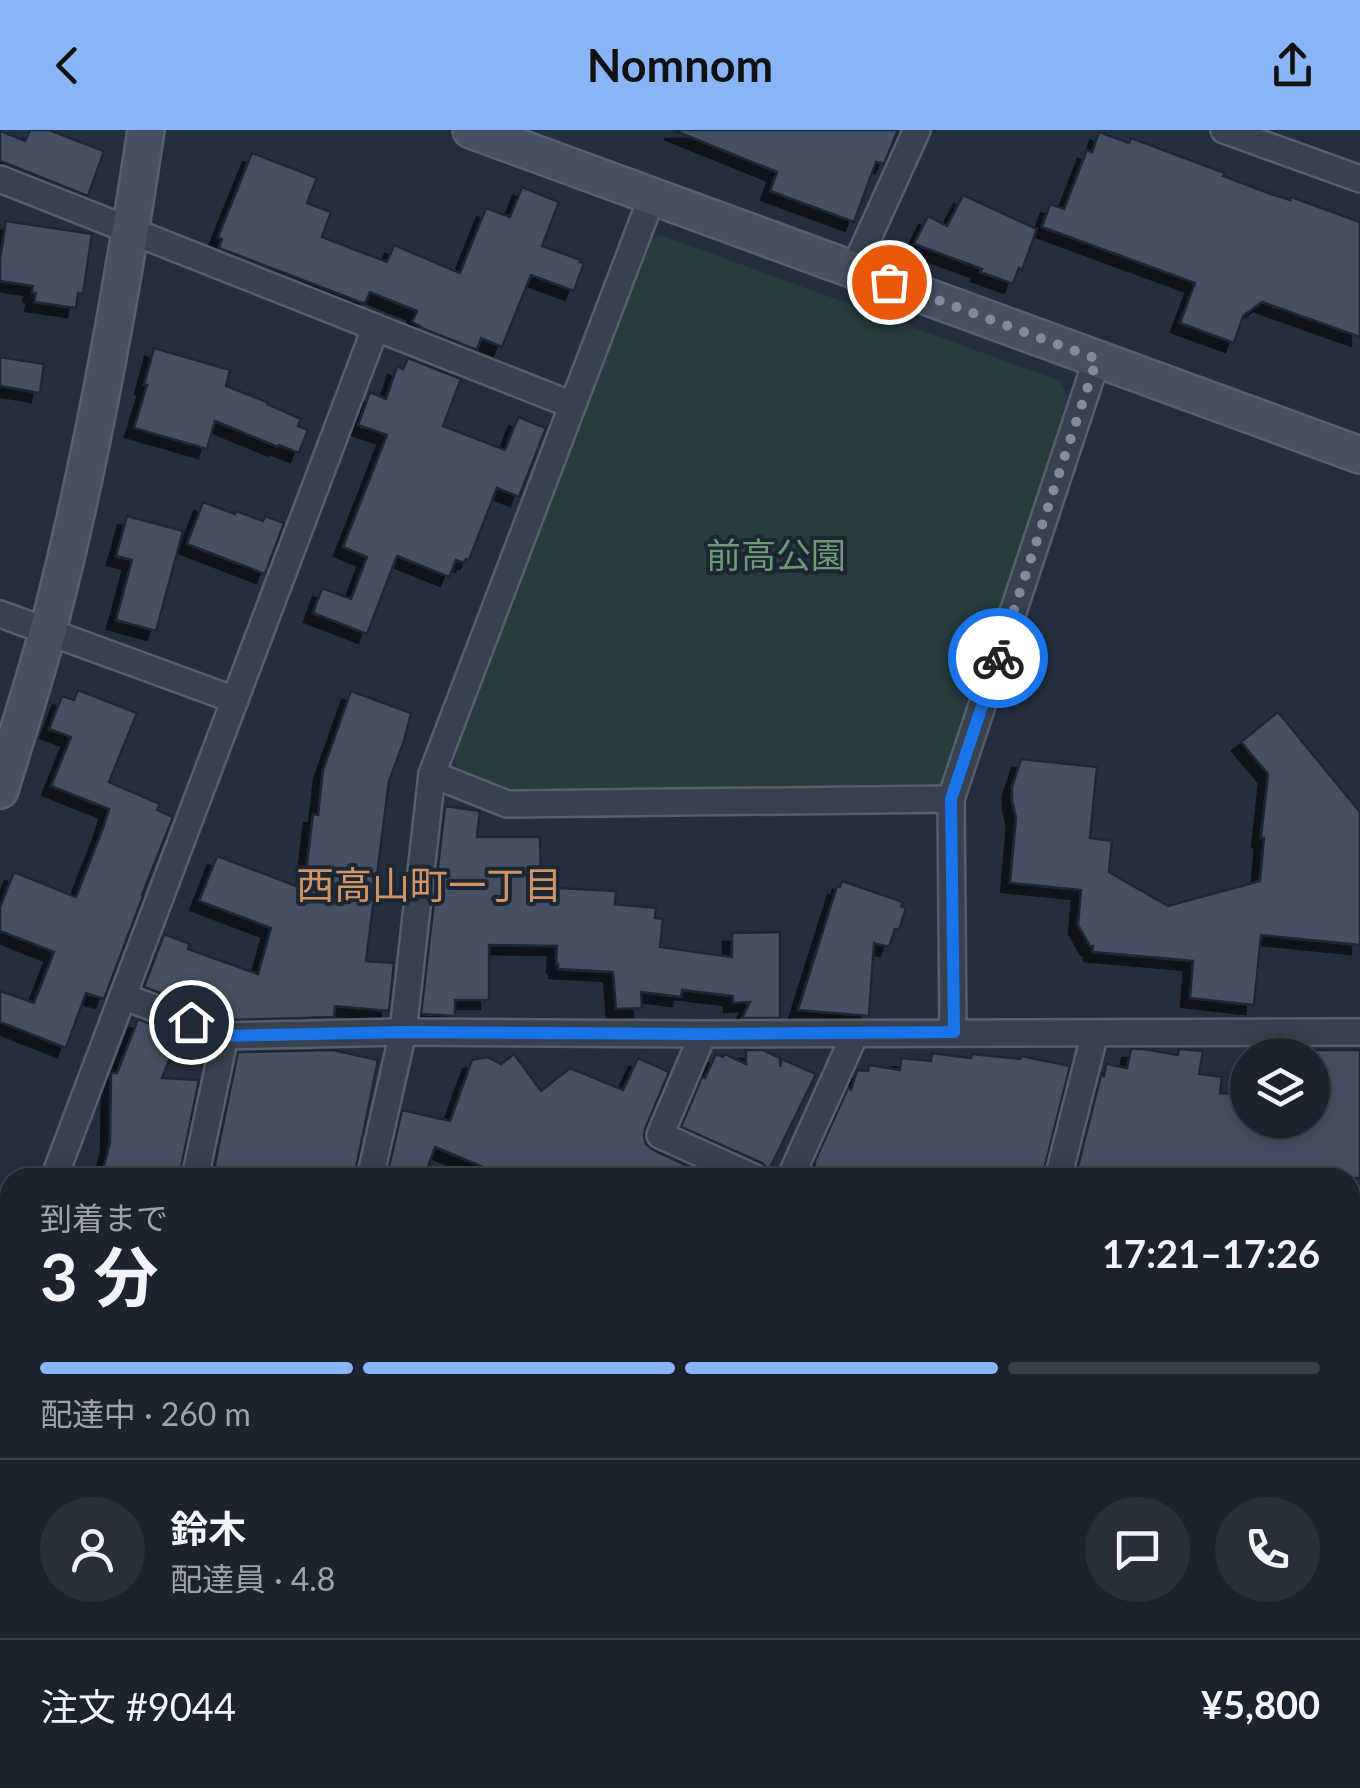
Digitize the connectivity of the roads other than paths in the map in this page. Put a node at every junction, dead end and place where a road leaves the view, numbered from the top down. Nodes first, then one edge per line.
1 (146, 130) edge
2 (471, 130) edge
3 (917, 130) edge
4 (1224, 130) edge
5 (0, 179) edge
6 (1360, 179) edge
7 (652, 197) junction
8 (131, 230) junction
9 (854, 270) junction
10 (375, 329) junction
11 (1097, 359) junction
12 (572, 405) junction
13 (1360, 455) edge
14 (0, 614) edge
15 (48, 630) junction
16 (235, 700) junction
17 (432, 774) junction
18 (0, 790) edge
19 (951, 799) junction
20 (123, 996) junction
21 (403, 1032) junction
22 (954, 1032) junction
23 (1360, 1032) edge
24 (1095, 1033) junction
25 (703, 1034) junction
26 (855, 1034) junction
27 (225, 1036) junction
28 (58, 1168) edge
29 (197, 1168) edge
30 (372, 1168) edge
31 (734, 1168) edge
32 (795, 1168) edge
33 (1061, 1168) edge

1 - 8 street
2 - 7 street
3 - 9 street
4 - 6 street
5 - 8 street
7 - 9 street
7 - 12 street
8 - 10 street
8 - 15 street
9 - 11 street
10 - 12 street
10 - 16 street
11 - 13 street
11 - 19 street
12 - 17 street
14 - 15 street
15 - 16 street
15 - 18 street
16 - 20 street
17 - 19 street
17 - 21 street
19 - 22 street
20 - 27 street
20 - 28 street
21 - 25 street
21 - 27 street
21 - 30 street
22 - 24 street
22 - 26 street
23 - 24 street
24 - 33 street
25 - 26 street
25 - 31 street
26 - 32 street
27 - 29 street

